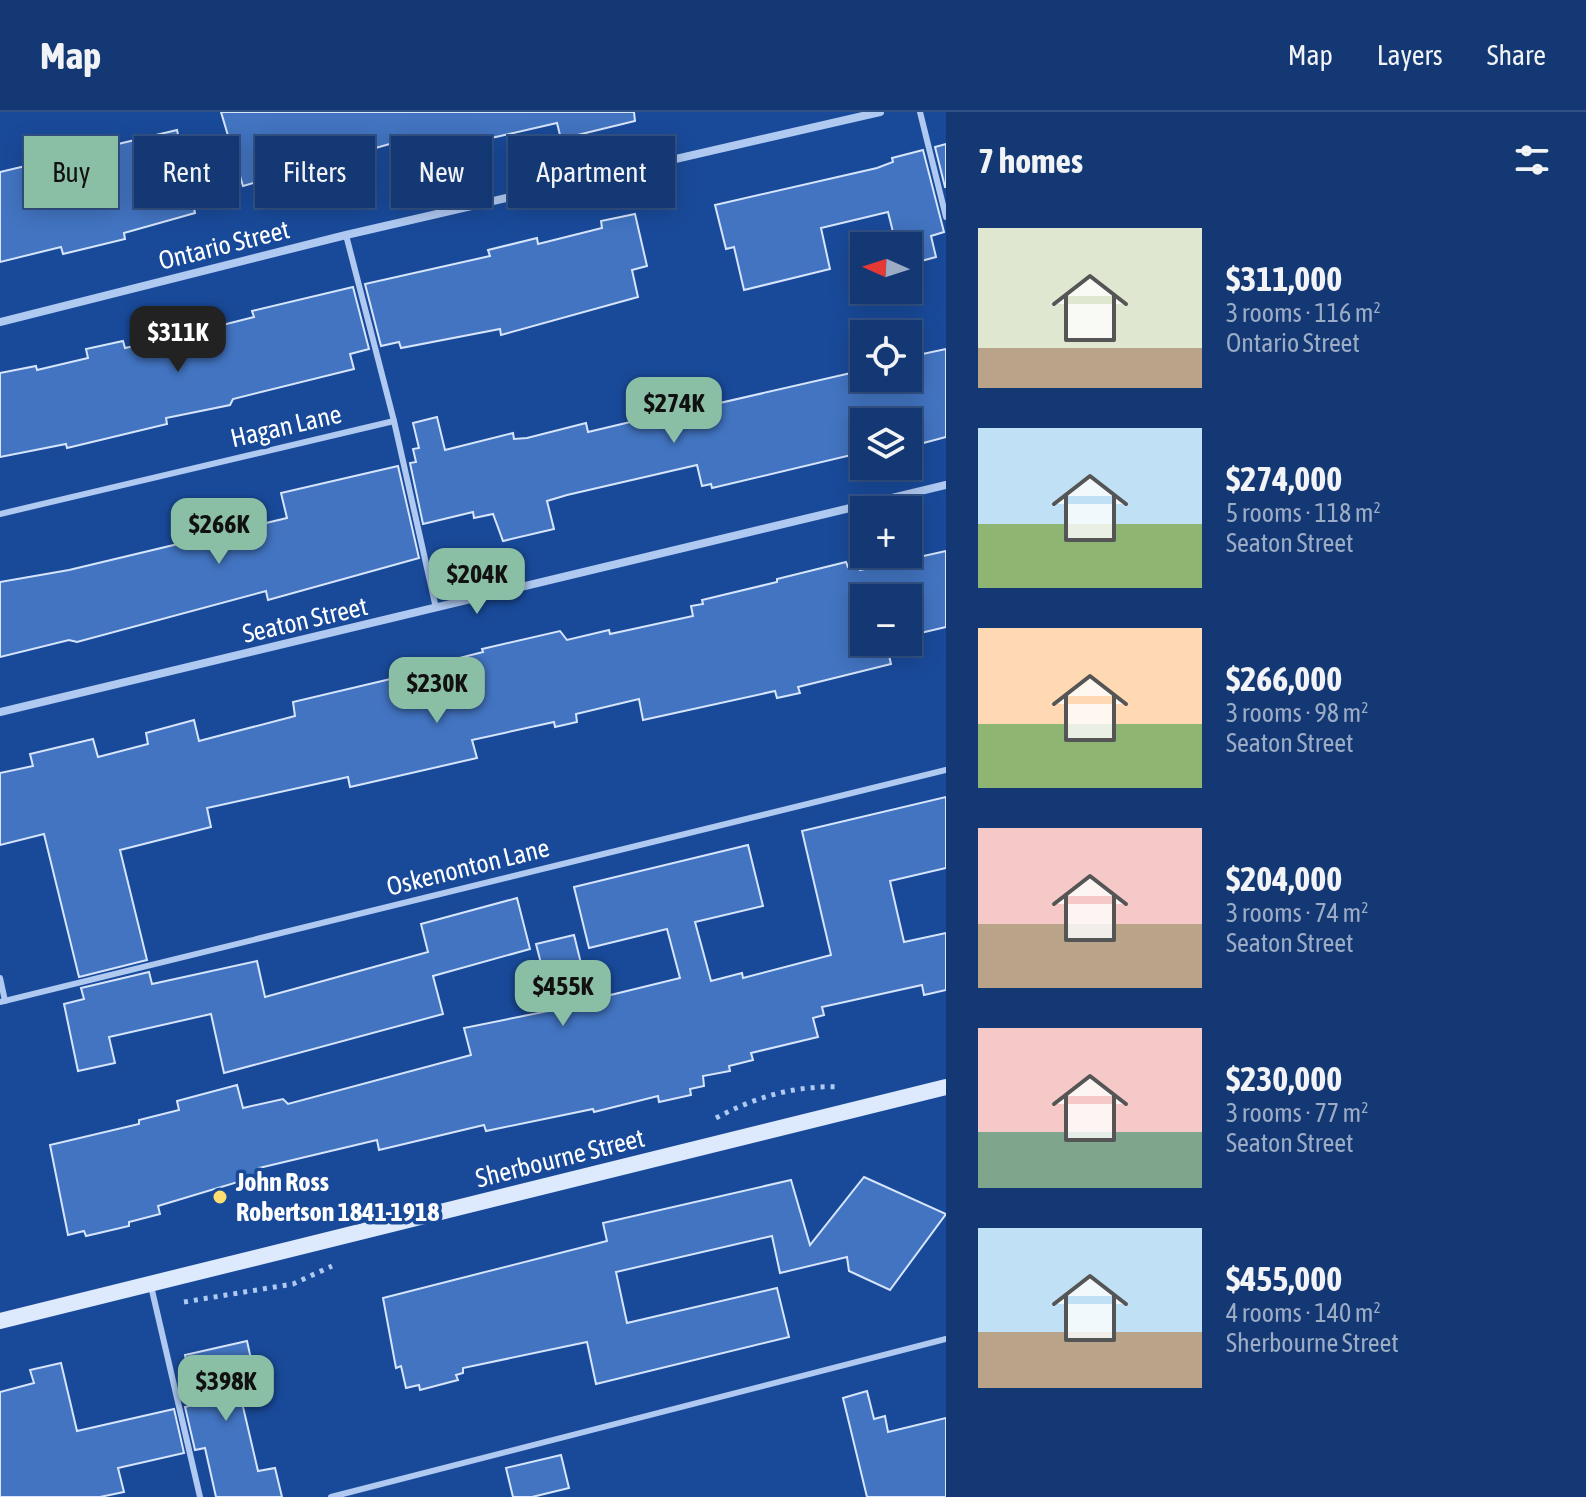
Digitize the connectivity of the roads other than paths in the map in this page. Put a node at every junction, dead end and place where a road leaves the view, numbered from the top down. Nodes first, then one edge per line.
1 (880, 112) edge
2 (920, 112) edge
3 (946, 217) edge
4 (346, 235) junction
5 (0, 322) edge
6 (394, 421) junction
7 (946, 485) edge
8 (0, 514) edge
9 (436, 609) junction
10 (0, 712) edge
11 (946, 770) edge
12 (0, 978) edge
13 (3, 1002) edge
14 (946, 1087) edge
15 (151, 1284) junction
16 (0, 1321) edge
17 (946, 1339) edge
18 (200, 1497) edge
19 (331, 1497) edge

1 - 4 street, Ontario Street
2 - 3 lane
4 - 5 street, Ontario Street
4 - 6 lane
6 - 8 lane, Hagan Lane
6 - 9 lane
7 - 9 street, Seaton Street
9 - 10 street, Seaton Street
11 - 13 lane, Oskenonton Lane
12 - 13 lane
14 - 15 street, Sherbourne Street
15 - 16 street, Sherbourne Street
15 - 18 lane
17 - 19 lane

